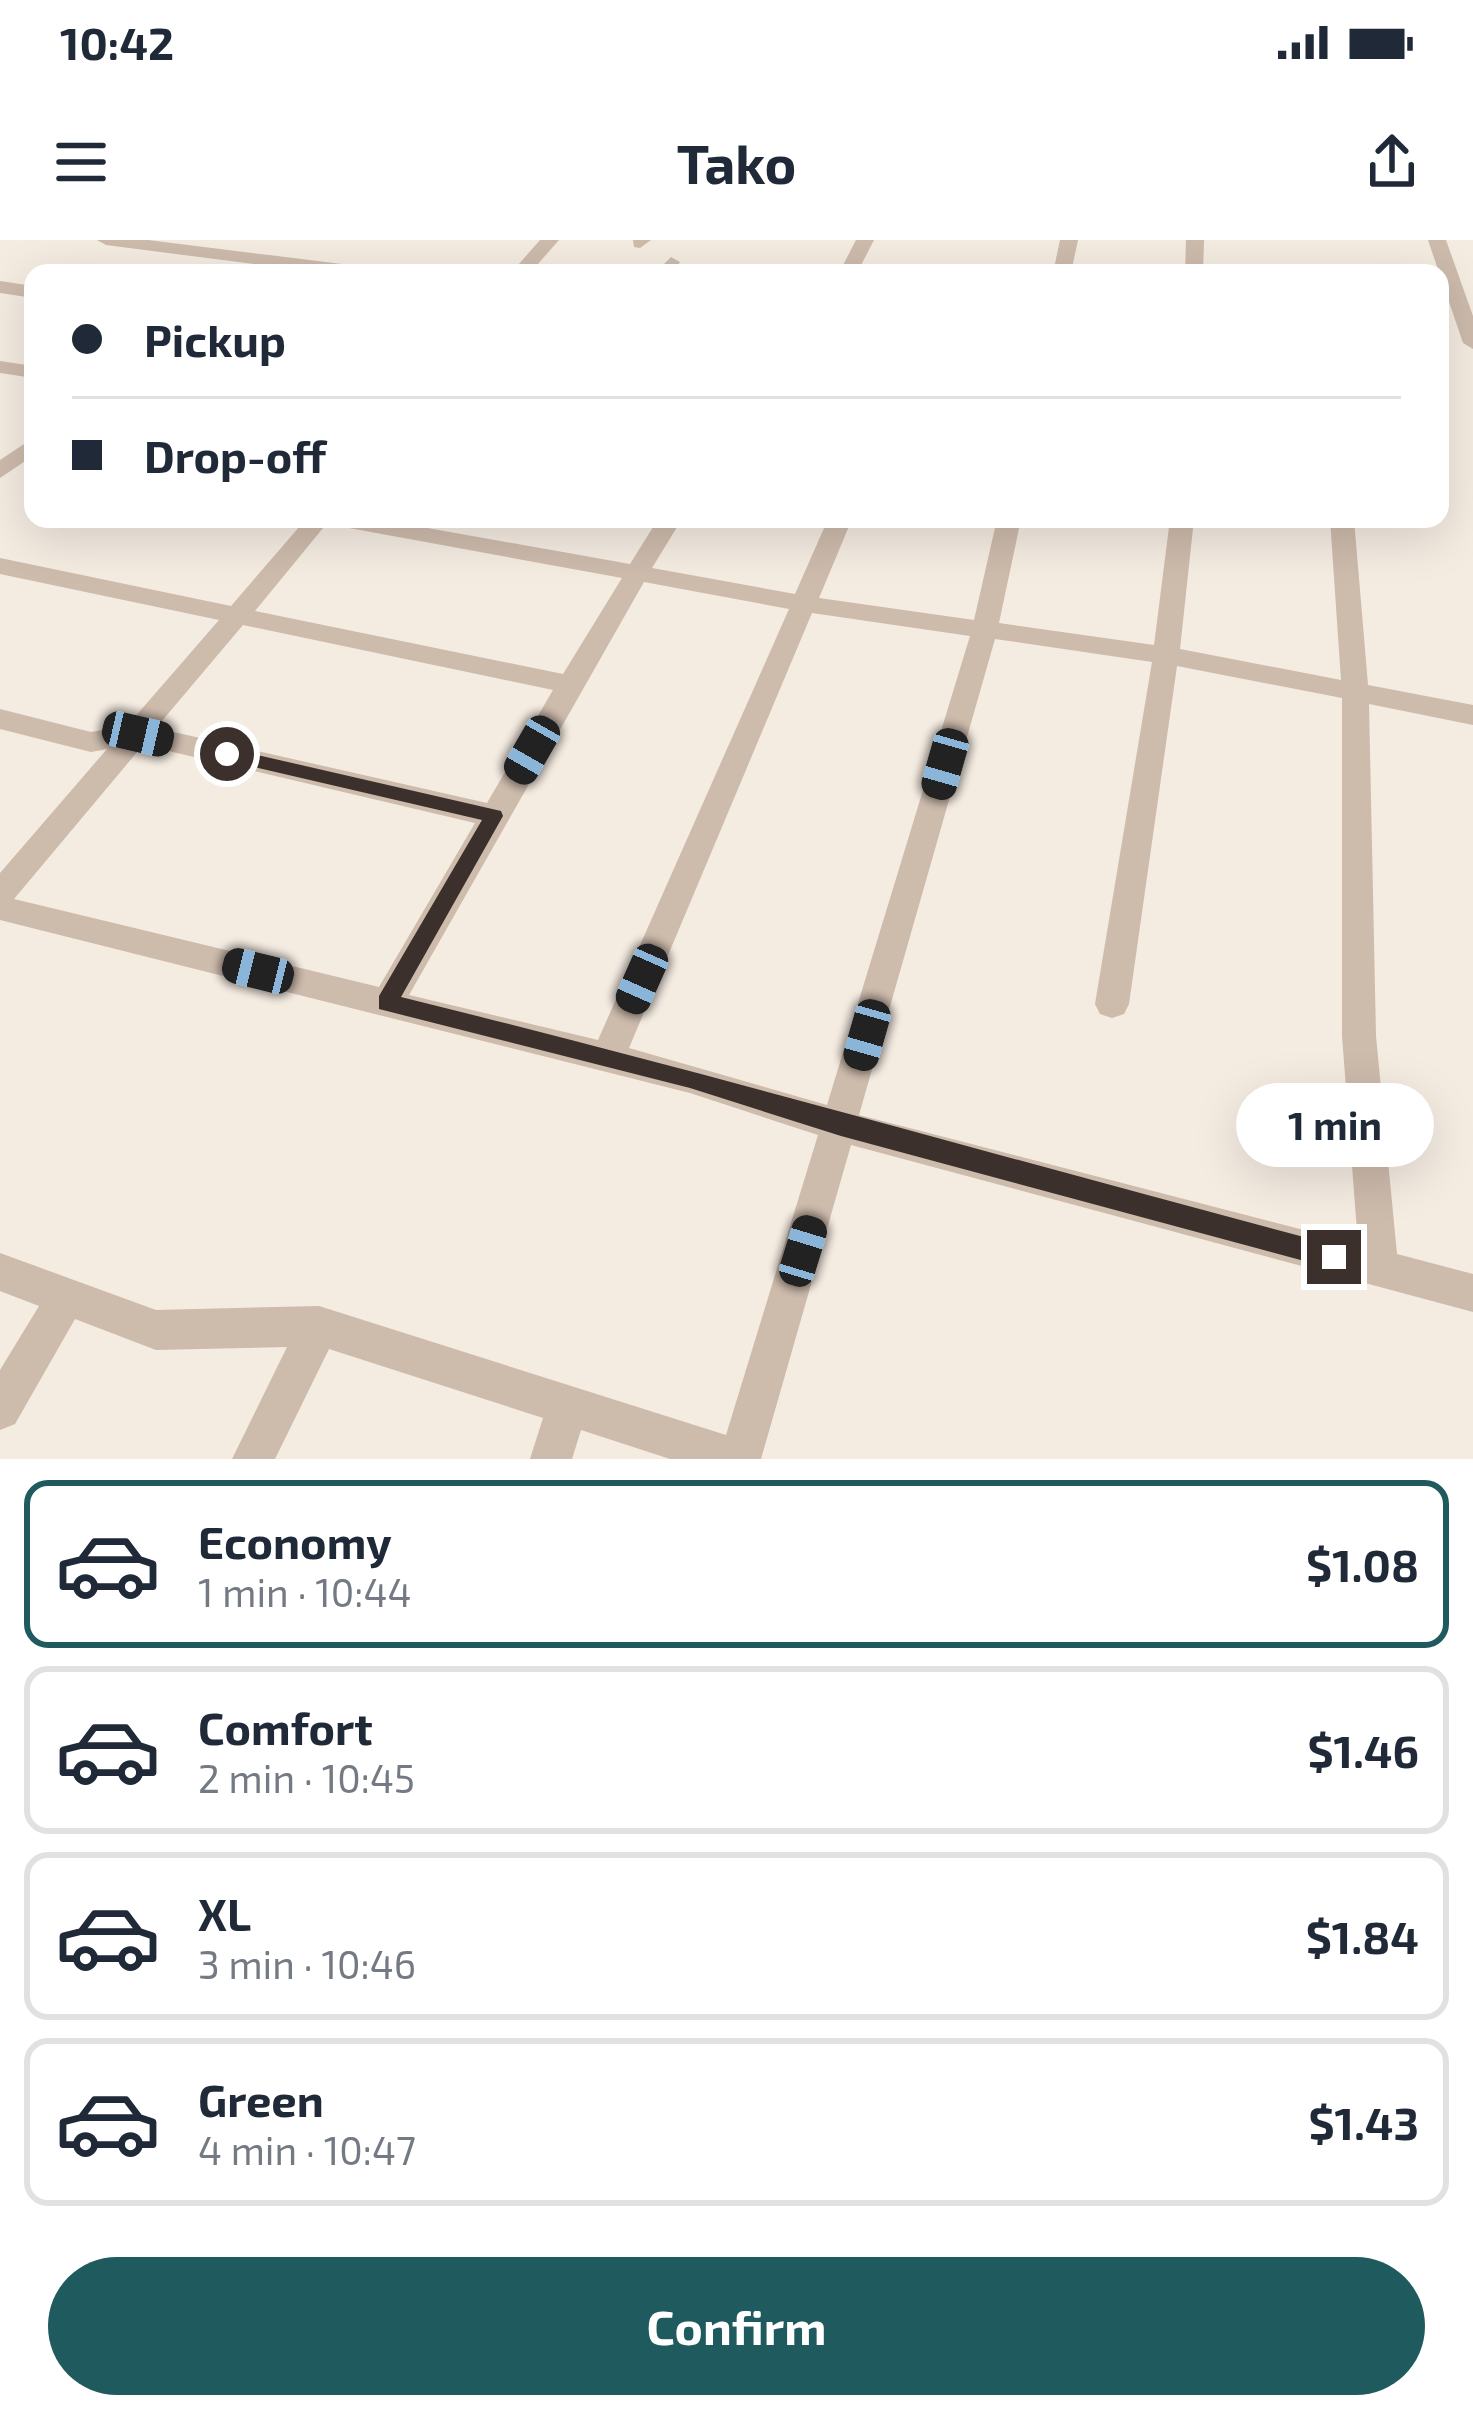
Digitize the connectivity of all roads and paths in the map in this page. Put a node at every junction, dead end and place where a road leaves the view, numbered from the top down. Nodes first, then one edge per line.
1 (106, 240) edge
2 (281, 240) edge
3 (550, 240) edge
4 (235, 264) edge
5 (254, 264) edge
6 (528, 264) edge
7 (1449, 274) edge
8 (1473, 343) edge
9 (311, 528) edge
10 (393, 528) edge
11 (489, 528) edge
12 (665, 528) edge
13 (836, 528) edge
14 (1008, 528) edge
15 (1181, 528) edge
16 (1343, 528) edge
17 (479, 542) junction
18 (0, 566) edge
19 (641, 572) junction
20 (806, 604) junction
21 (235, 618) junction
22 (985, 629) junction
23 (1166, 655) junction
24 (570, 684) junction
25 (1355, 693) junction
26 (1473, 716) edge
27 (0, 719) edge
28 (138, 734) junction
29 (494, 816) junction
30 (0, 894) edge
31 (0, 908) edge
32 (387, 1003) junction
33 (1112, 1004) dead end
34 (608, 1058) junction
35 (841, 1126) junction
36 (1379, 1269) junction
37 (0, 1272) edge
38 (1473, 1293) edge
39 (66, 1297) junction
40 (320, 1326) junction
41 (568, 1405) junction
42 (0, 1409) edge
43 (253, 1459) edge
44 (551, 1459) edge
45 (738, 1459) edge

1 - 4 street
2 - 5 street
3 - 6 street
7 - 8 street
9 - 21 street
10 - 17 street
11 - 17 street
12 - 19 street
13 - 20 street
14 - 22 street
15 - 23 street
16 - 25 street
17 - 19 street
18 - 21 street
19 - 20 street
19 - 24 street
20 - 22 street
20 - 34 street
21 - 24 street
21 - 28 street
22 - 23 street
22 - 35 street
23 - 25 street
23 - 33 street
24 - 29 street
25 - 26 street
25 - 36 street
27 - 28 street
28 - 29 street
28 - 30 street
29 - 32 street
31 - 32 street
32 - 34 street
34 - 35 street
35 - 36 street
35 - 45 street
36 - 38 street
37 - 39 street
39 - 40 street
39 - 42 street
40 - 41 street
40 - 43 street
41 - 44 street
41 - 45 street

